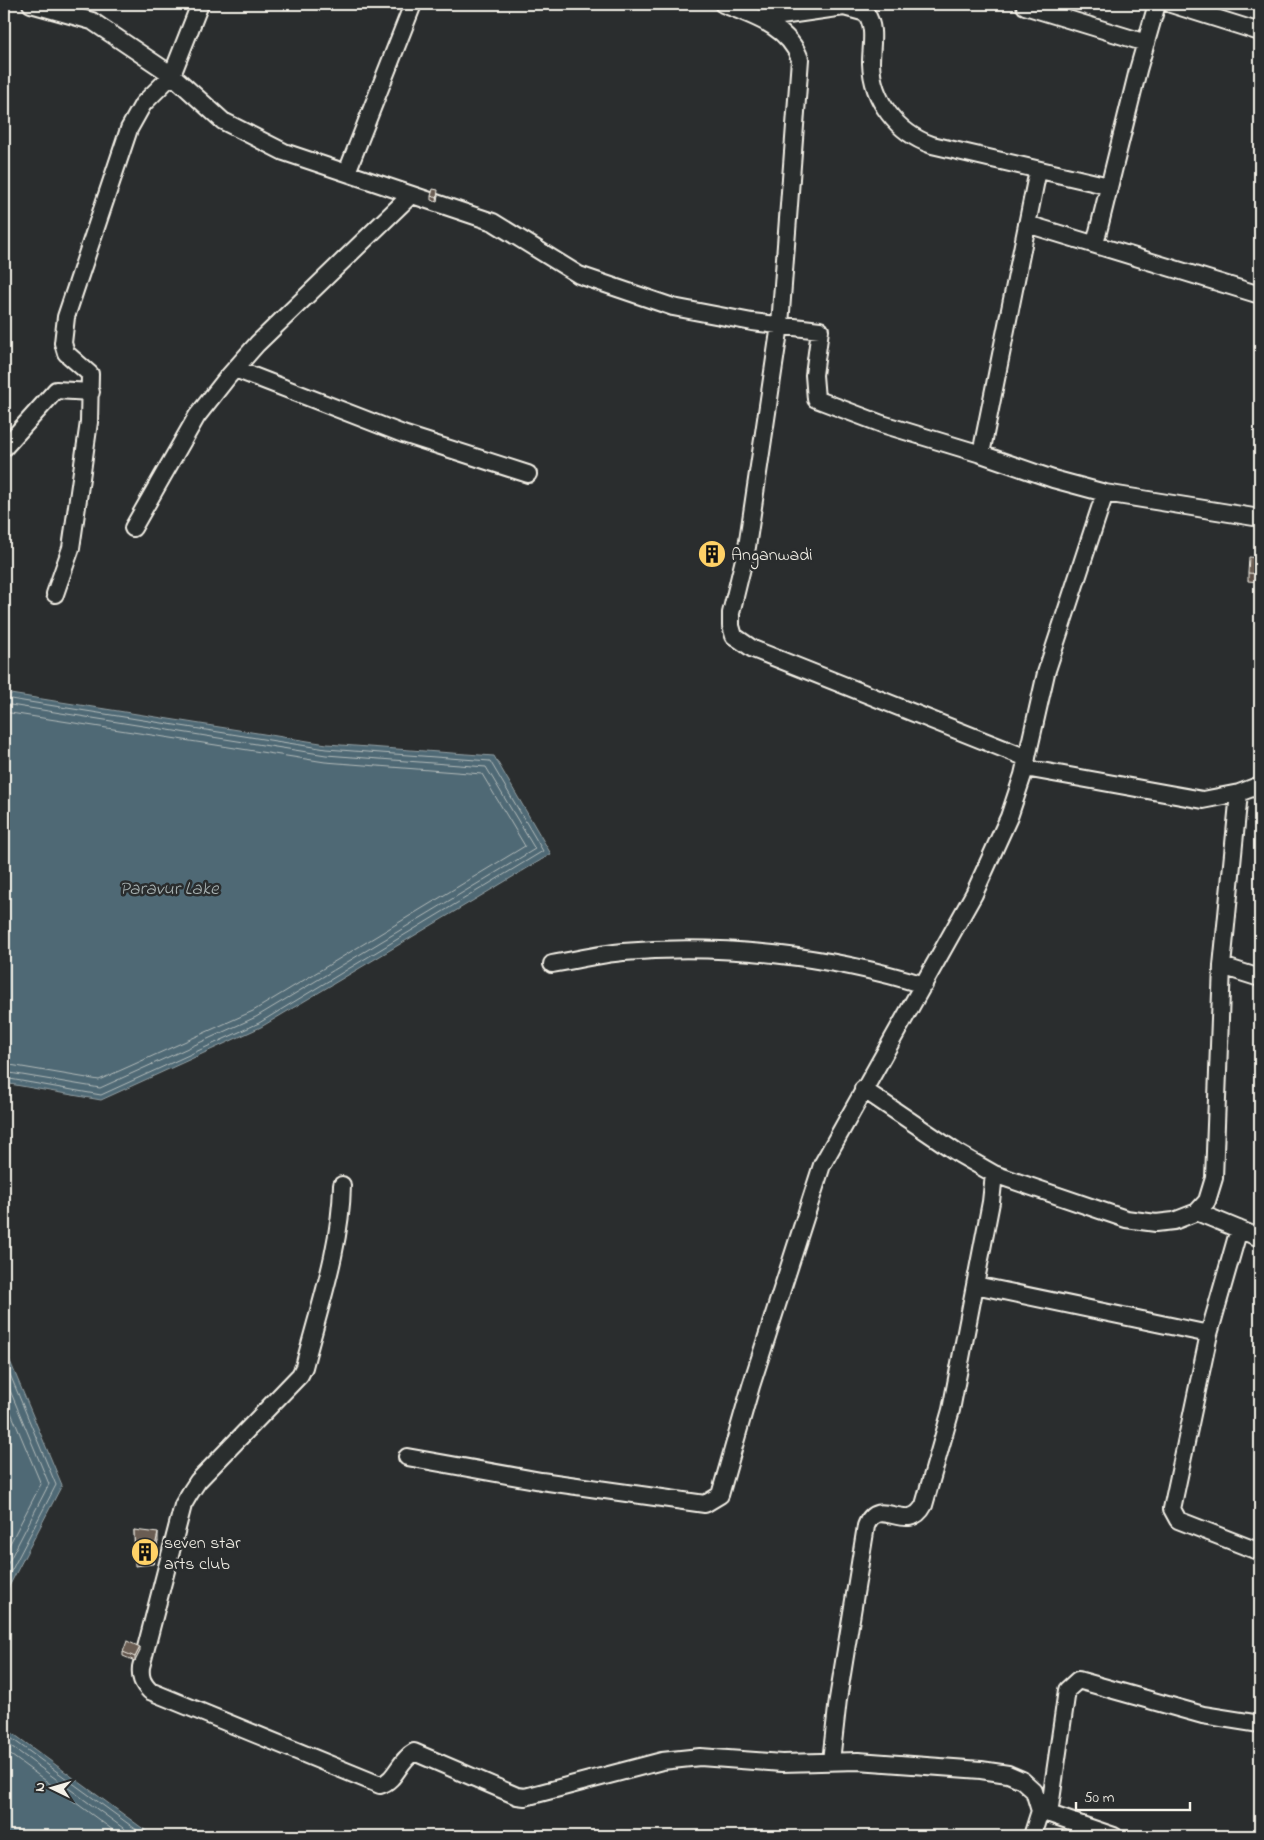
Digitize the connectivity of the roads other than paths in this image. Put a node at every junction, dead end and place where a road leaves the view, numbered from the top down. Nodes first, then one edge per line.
1 (31, 4) edge
2 (200, 4) edge
3 (413, 4) edge
4 (723, 4) edge
5 (1157, 4) edge
6 (1171, 4) edge
7 (1025, 6) dead end
8 (742, 7) edge
9 (760, 19) junction
10 (1260, 32) edge
11 (1146, 43) junction
12 (172, 76) junction
13 (1038, 170) junction
14 (347, 172) junction
15 (1109, 186) junction
16 (411, 195) junction
17 (1027, 224) junction
18 (1095, 244) junction
19 (1260, 295) edge
20 (780, 325) junction
21 (235, 368) junction
22 (90, 392) junction
23 (4, 448) edge
24 (981, 454) junction
25 (528, 474) dead end
26 (1105, 493) junction
27 (1260, 518) edge
28 (133, 528) dead end
29 (55, 594) dead end
30 (1026, 763) junction
31 (1260, 785) edge
32 (1239, 793) junction
33 (552, 964) dead end
34 (1222, 966) junction
35 (1260, 978) edge
36 (924, 985) junction
37 (863, 1089) junction
38 (994, 1174) junction
39 (342, 1185) dead end
40 (1197, 1212) junction
41 (1239, 1229) junction
42 (1260, 1238) edge
43 (975, 1285) junction
44 (1209, 1334) junction
45 (407, 1458) dead end
46 (1260, 1552) edge
47 (1260, 1724) edge
48 (831, 1761) junction
49 (1045, 1812) junction
50 (1032, 1836) edge
51 (1114, 1836) edge

1 - 12 street
2 - 12 street
3 - 14 street
4 - 8 street
5 - 11 street
6 - 10 street
7 - 11 street
8 - 9 street
9 - 13 street
9 - 20 street
11 - 15 street
12 - 14 street
12 - 22 street
13 - 15 street
13 - 17 street
14 - 16 street
15 - 18 street
16 - 20 street
16 - 21 street
17 - 18 street
17 - 24 street
18 - 19 street
20 - 24 street
20 - 30 street
21 - 25 street
21 - 28 street
22 - 23 street
22 - 29 street
24 - 26 street
26 - 27 street
26 - 30 street
30 - 32 street
30 - 36 street
31 - 32 street
32 - 34 street
33 - 36 street
34 - 35 street
34 - 40 street
36 - 37 street
37 - 38 street
37 - 45 street
38 - 40 street
38 - 43 street
39 - 48 street
40 - 41 street
41 - 42 street
41 - 44 street
43 - 44 street
43 - 48 street
44 - 46 street
47 - 49 street
48 - 49 street
49 - 50 street
49 - 51 street

